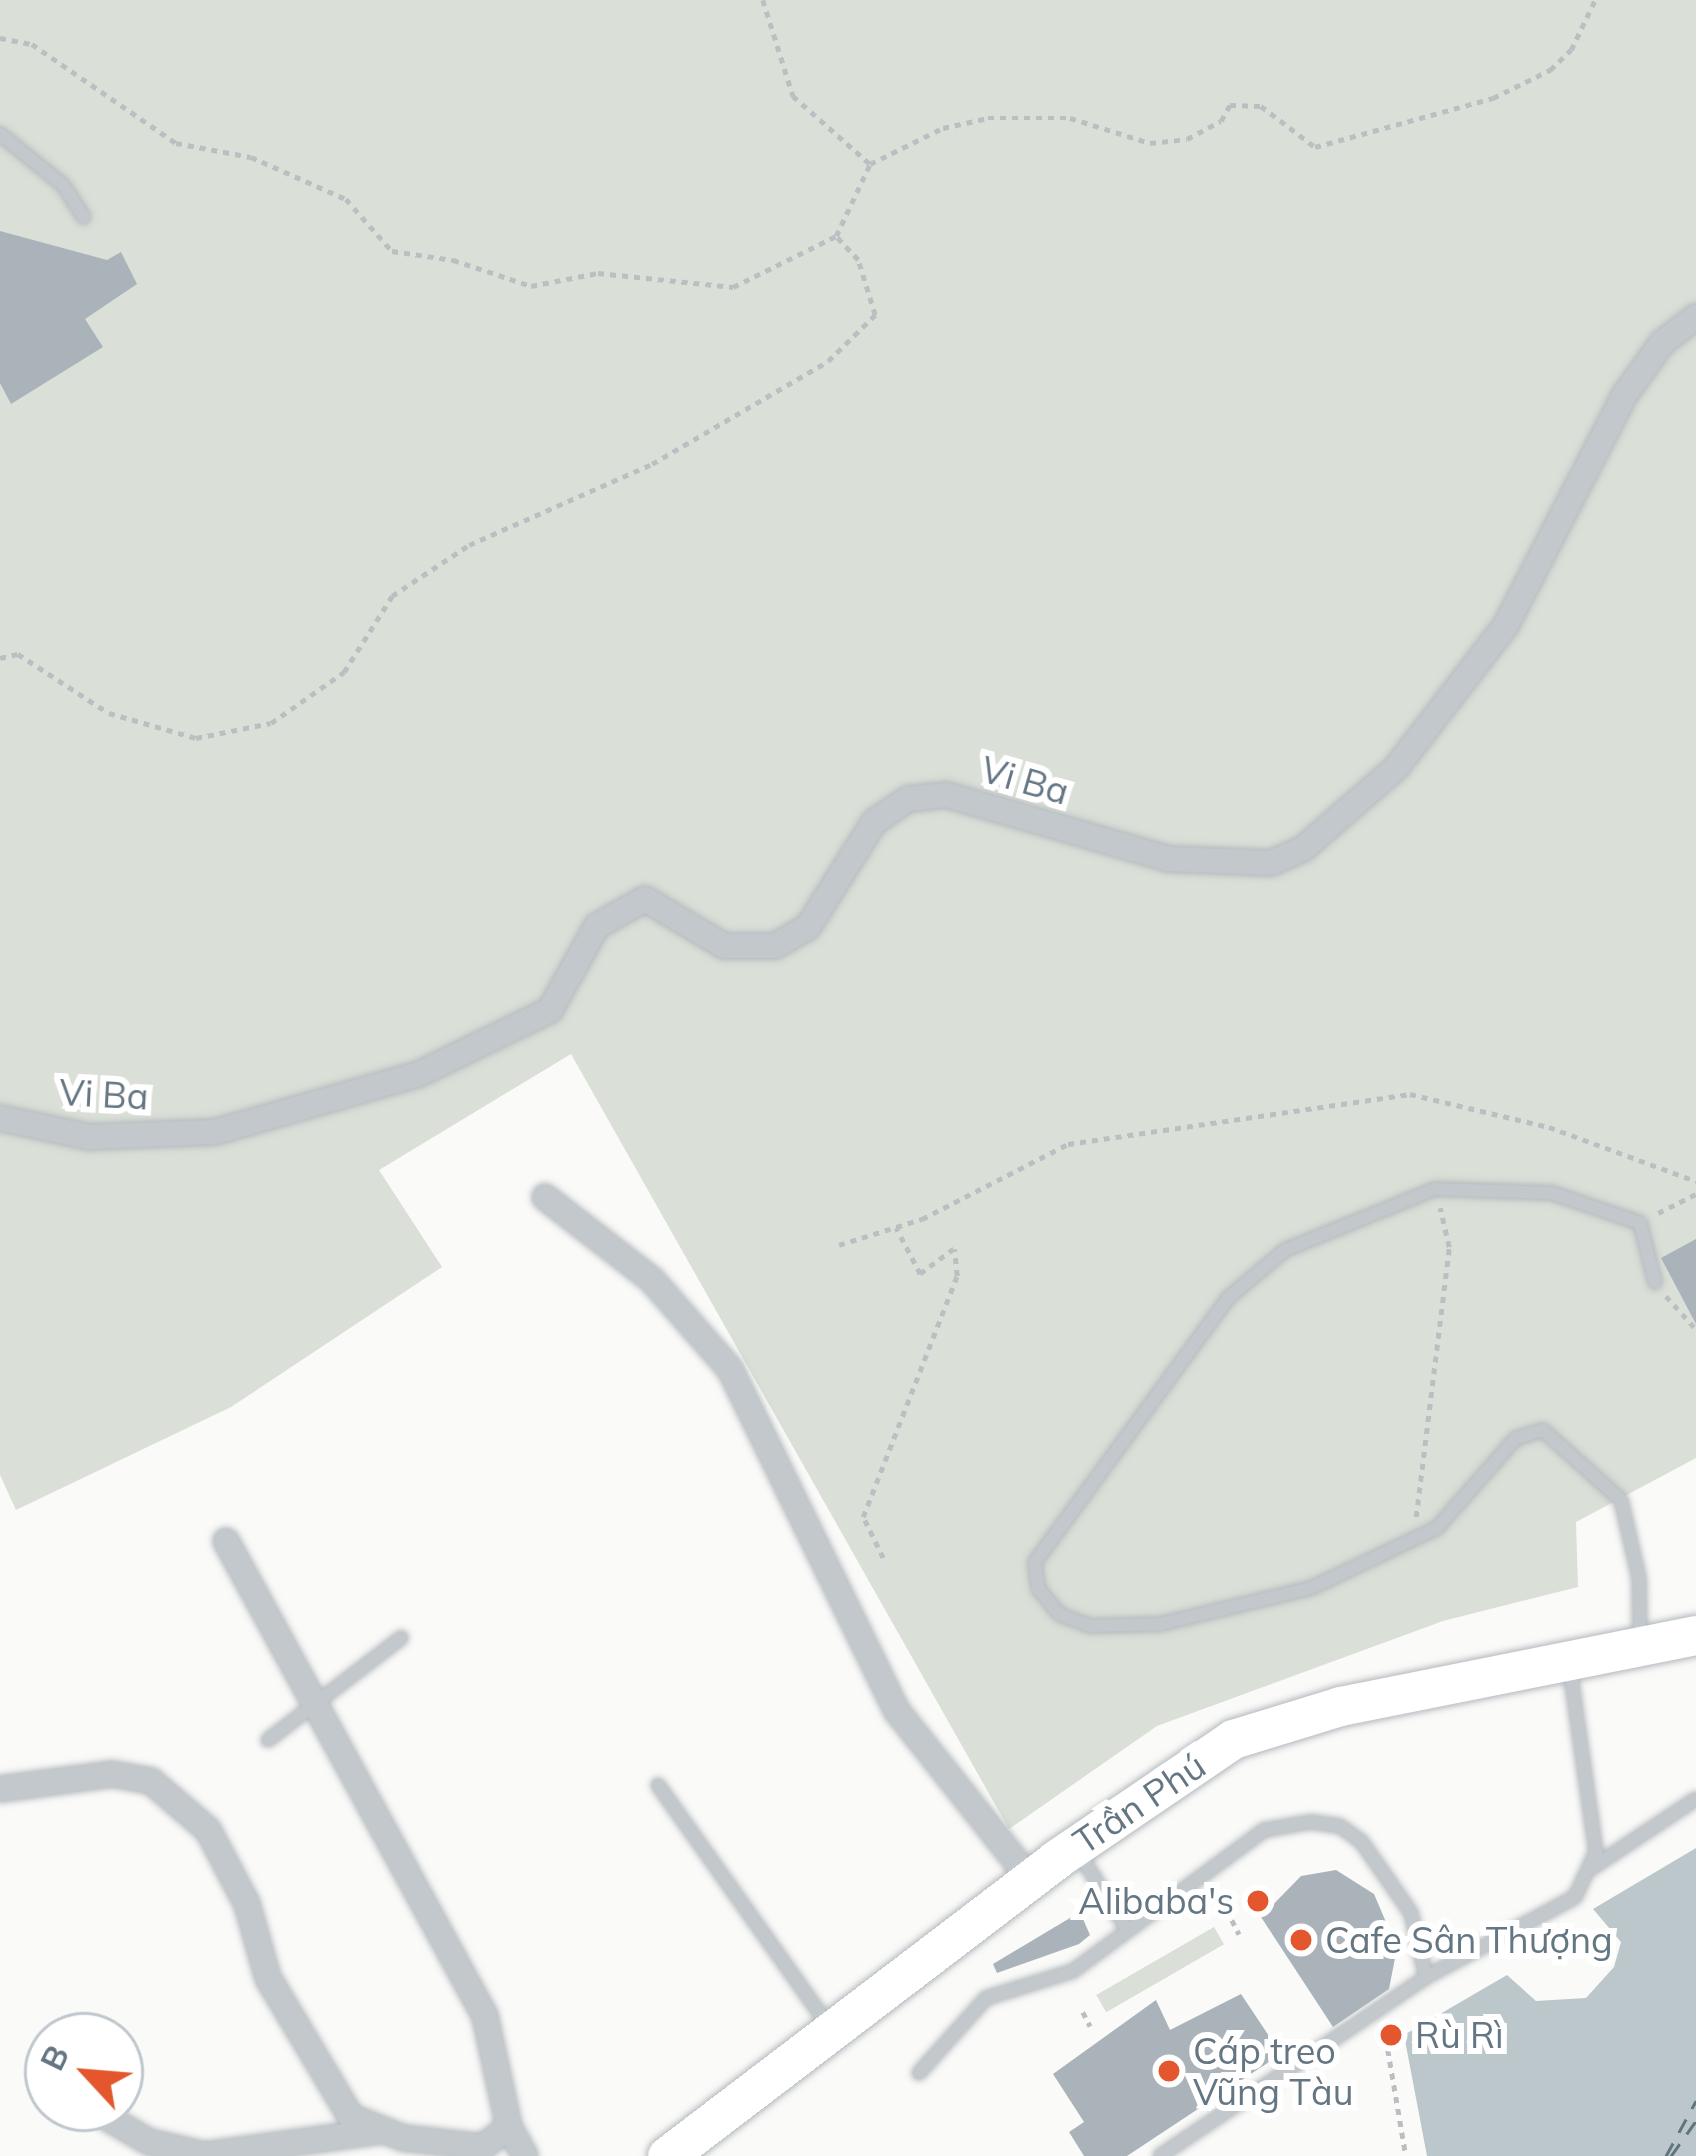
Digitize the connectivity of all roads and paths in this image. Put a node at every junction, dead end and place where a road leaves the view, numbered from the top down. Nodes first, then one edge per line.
1 (763, 0) edge
2 (1595, 0) edge
3 (0, 38) edge
4 (0, 134) edge
5 (870, 164) junction
6 (84, 217) dead end
7 (836, 236) junction
8 (1696, 316) edge
9 (0, 658) edge
10 (0, 1118) edge
11 (1696, 1181) edge
12 (1435, 1189) junction
13 (1696, 1194) edge
14 (544, 1197) dead end
15 (1640, 1222) junction
16 (896, 1228) junction
17 (839, 1245) dead end
18 (1655, 1282) joint
19 (1696, 1329) edge
20 (226, 1540) dead end
21 (1413, 1541) junction
22 (883, 1558) dead end
23 (1696, 1634) edge
24 (401, 1638) dead end
25 (1640, 1646) junction
26 (1568, 1657) junction
27 (320, 1702) junction
28 (268, 1740) dead end
29 (658, 1785) dead end
30 (0, 1789) edge
31 (1696, 1799) edge
32 (1074, 1846) junction
33 (1592, 1868) junction
34 (1030, 1879) junction
35 (1232, 1920) dead end
36 (1127, 1929) junction
37 (1239, 1934) dead end
38 (1426, 1977) junction
39 (1380, 2008) junction
40 (1083, 2012) dead end
41 (1090, 2026) dead end
42 (832, 2030) junction
43 (919, 2073) dead end
44 (509, 2127) junction
45 (383, 2130) junction
46 (132, 2132) edge
47 (525, 2156) edge
48 (667, 2156) edge
49 (1160, 2156) edge
50 (1406, 2156) edge

1 - 5 path
2 - 5 path
3 - 7 path
4 - 6 lane
5 - 7 path
7 - 9 path
8 - 10 street, Vi Ba
11 - 16 path
12 - 15 lane
12 - 21 path
12 - 21 lane
13 - 15 path
14 - 34 street
15 - 18 lane
16 - 17 path
16 - 22 path
18 - 19 path
20 - 27 street
21 - 25 lane
23 - 25 main road, Trần Phú
24 - 27 lane
25 - 26 main road, Trần Phú
26 - 32 main road, Trần Phú
26 - 33 lane
27 - 28 lane
27 - 44 street
29 - 42 lane
30 - 45 street
31 - 33 lane
32 - 34 main road, Trần Phú
32 - 36 lane
33 - 38 lane
34 - 42 main road, Trần Phú
35 - 37 path
36 - 38 lane
36 - 43 lane
38 - 39 lane
39 - 49 lane
39 - 50 path
40 - 41 path
42 - 48 main road, Trần Phú
44 - 45 street
44 - 47 street
45 - 46 street

